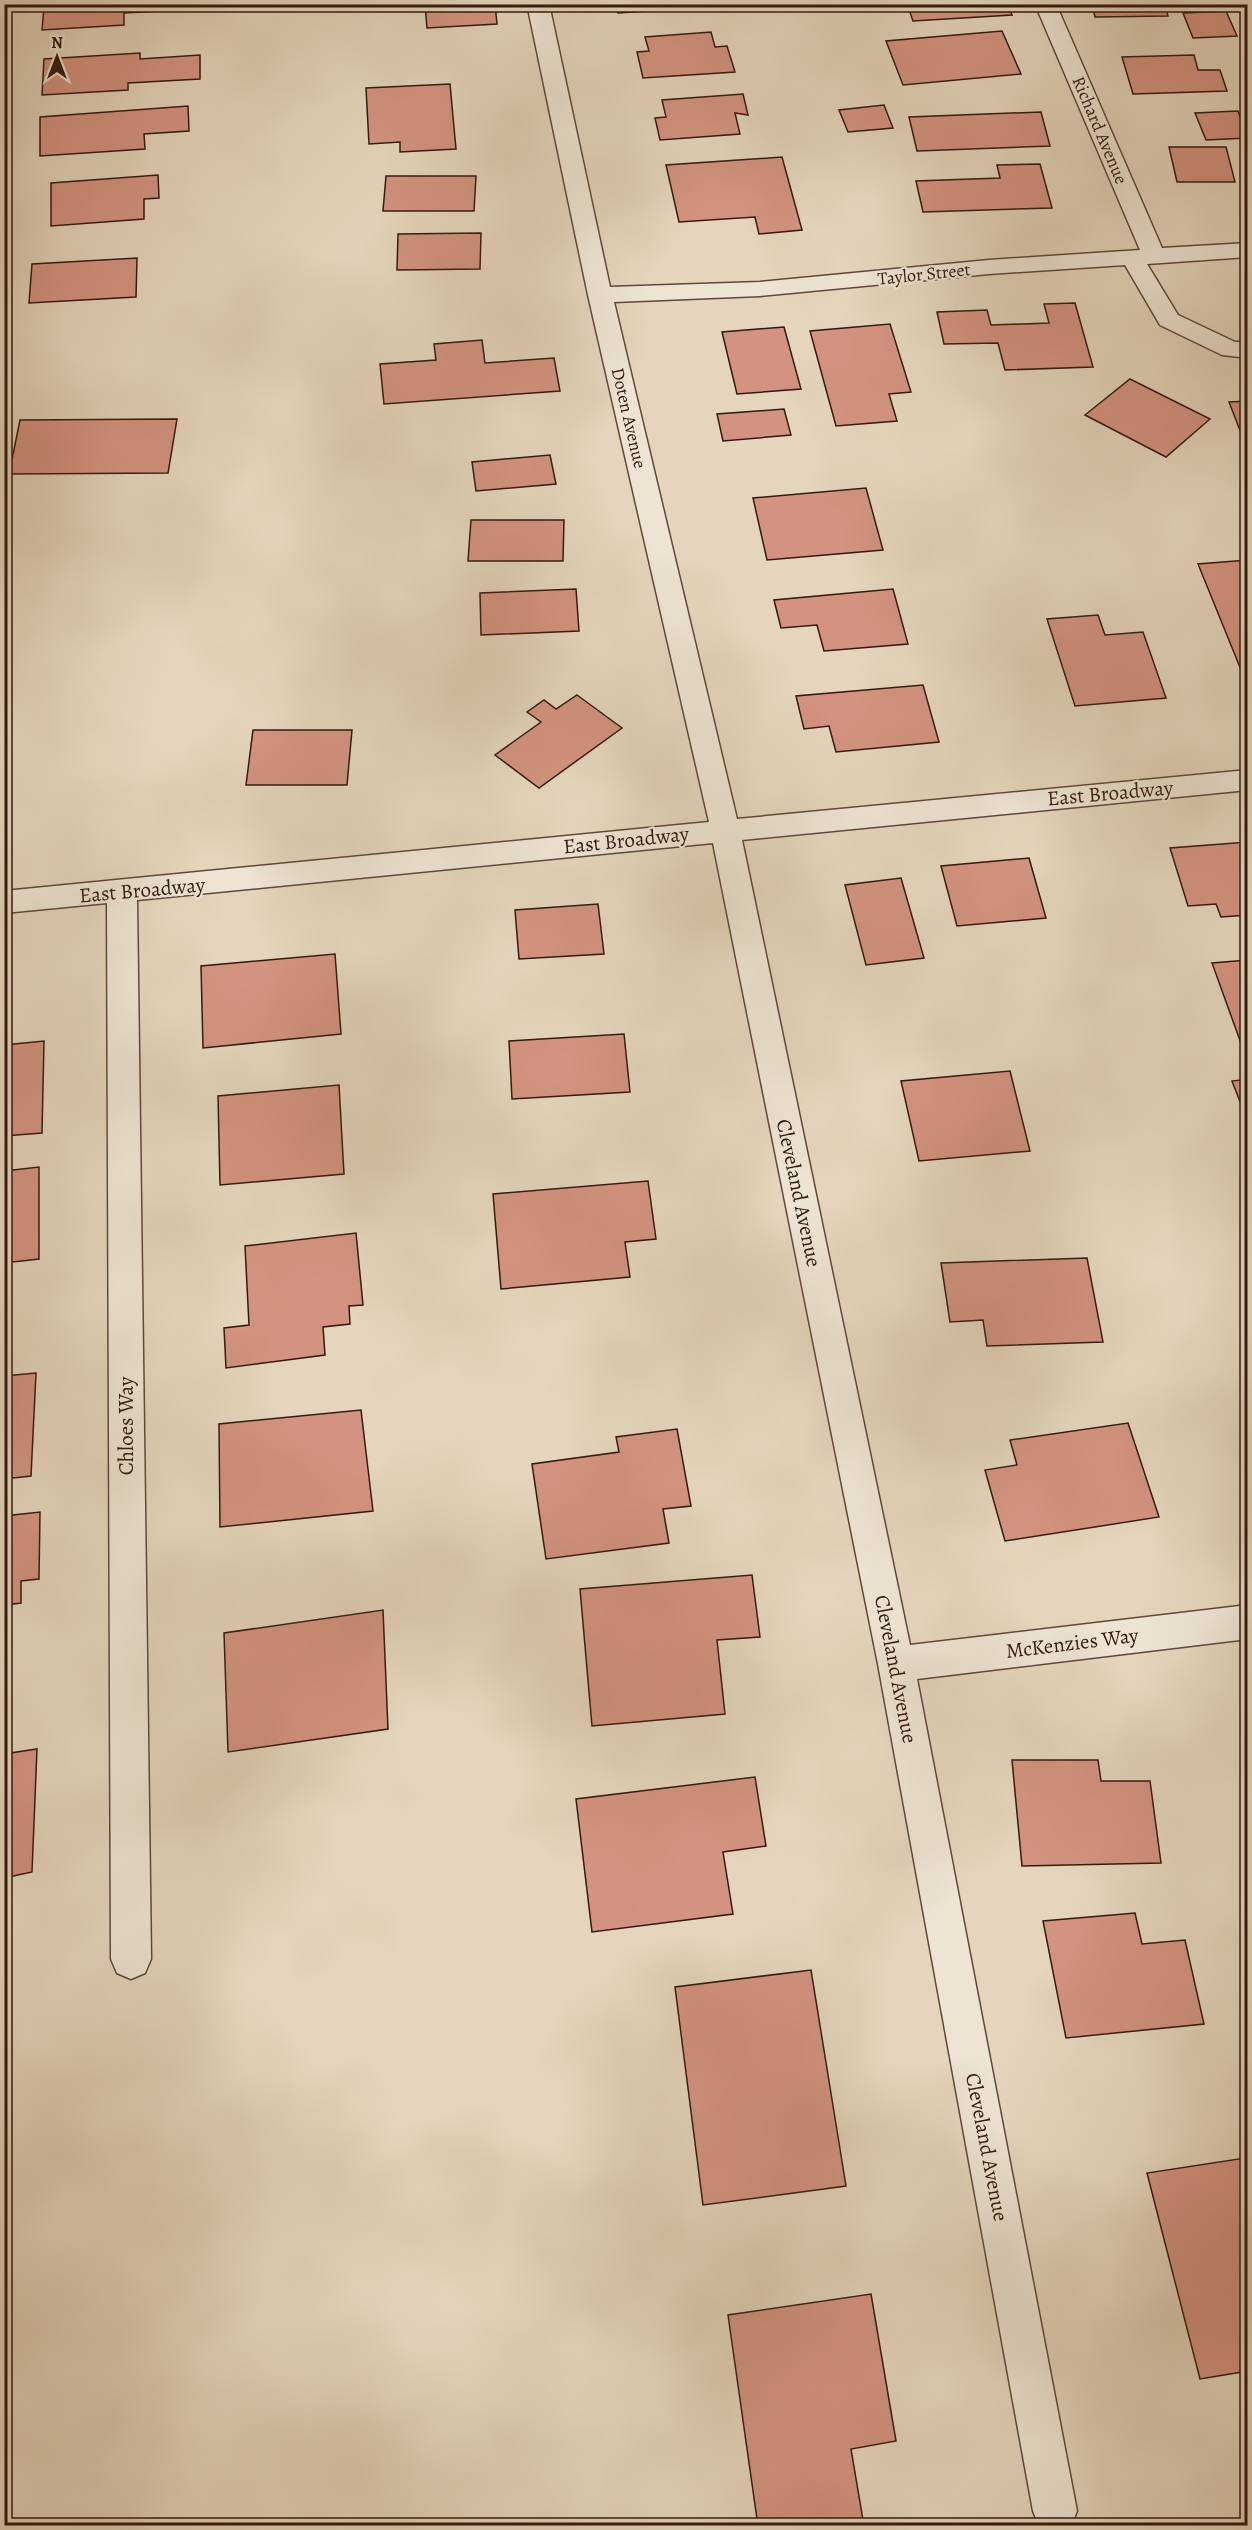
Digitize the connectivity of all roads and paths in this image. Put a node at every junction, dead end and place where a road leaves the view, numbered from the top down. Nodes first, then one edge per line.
1 (538, 4) edge
2 (1045, 4) edge
3 (1248, 250) edge
4 (1143, 257) junction
5 (600, 295) junction
6 (1248, 350) edge
7 (1248, 780) edge
8 (725, 830) junction
9 (122, 892) junction
10 (4, 902) edge
11 (1248, 1622) edge
12 (896, 1665) junction
13 (131, 1959) dead end
14 (1055, 2511) dead end

1 - 5 street, Doten Avenue
2 - 4 street, Richard Avenue
3 - 4 street, Taylor Street
4 - 5 street, Taylor Street
4 - 6 street, Richard Avenue
5 - 8 street, Doten Avenue
7 - 8 street, East Broadway
8 - 9 street, East Broadway
8 - 12 street, Cleveland Avenue
9 - 10 street, East Broadway
9 - 13 street, Chloes Way
11 - 12 street, McKenzies Way
12 - 14 street, Cleveland Avenue

